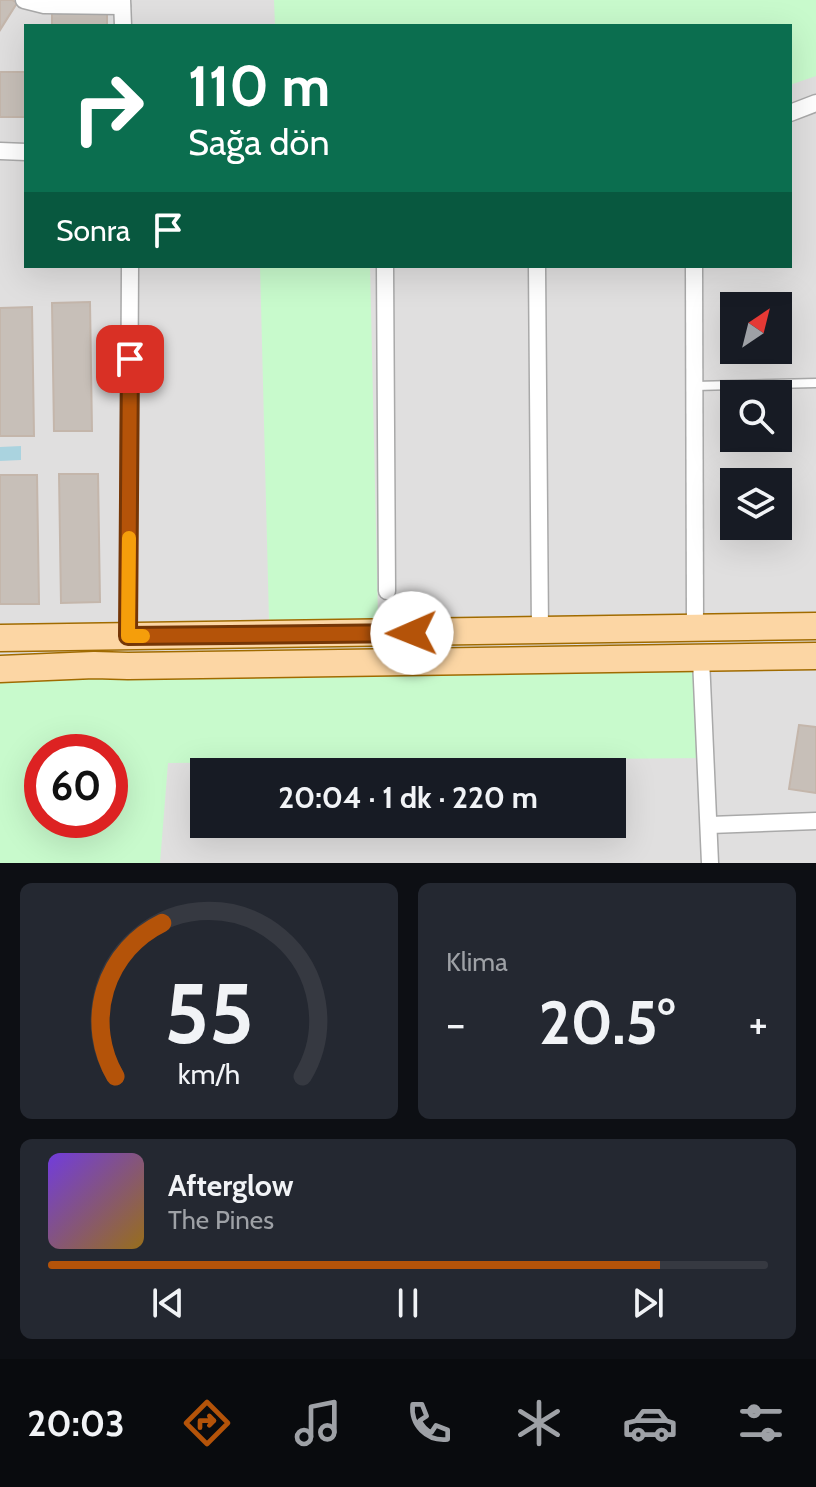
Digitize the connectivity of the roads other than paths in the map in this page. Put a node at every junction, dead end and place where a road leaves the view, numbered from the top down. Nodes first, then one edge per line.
1 (24, 0) edge
2 (122, 3) edge
3 (123, 24) edge
4 (816, 103) edge
5 (792, 112) edge
6 (0, 151) edge
7 (24, 152) edge
8 (130, 268) edge
9 (385, 268) edge
10 (537, 268) edge
11 (694, 268) edge
12 (816, 383) edge
13 (694, 386) junction
14 (387, 591) dead end
15 (816, 626) edge
16 (695, 629) junction
17 (540, 631) junction
18 (128, 636) junction
19 (0, 638) edge
20 (816, 656) edge
21 (701, 659) junction
22 (0, 669) edge
23 (816, 821) edge
24 (710, 825) junction
25 (710, 863) edge

1 - 2 street
2 - 3 street
4 - 5 street
6 - 7 street
8 - 18 street
9 - 14 street
10 - 17 street
11 - 13 street
12 - 13 lane
13 - 16 street
15 - 16 main road
16 - 17 main road
17 - 18 main road
18 - 19 main road
20 - 21 main road
21 - 22 main road
21 - 24 street
23 - 24 street
24 - 25 street

